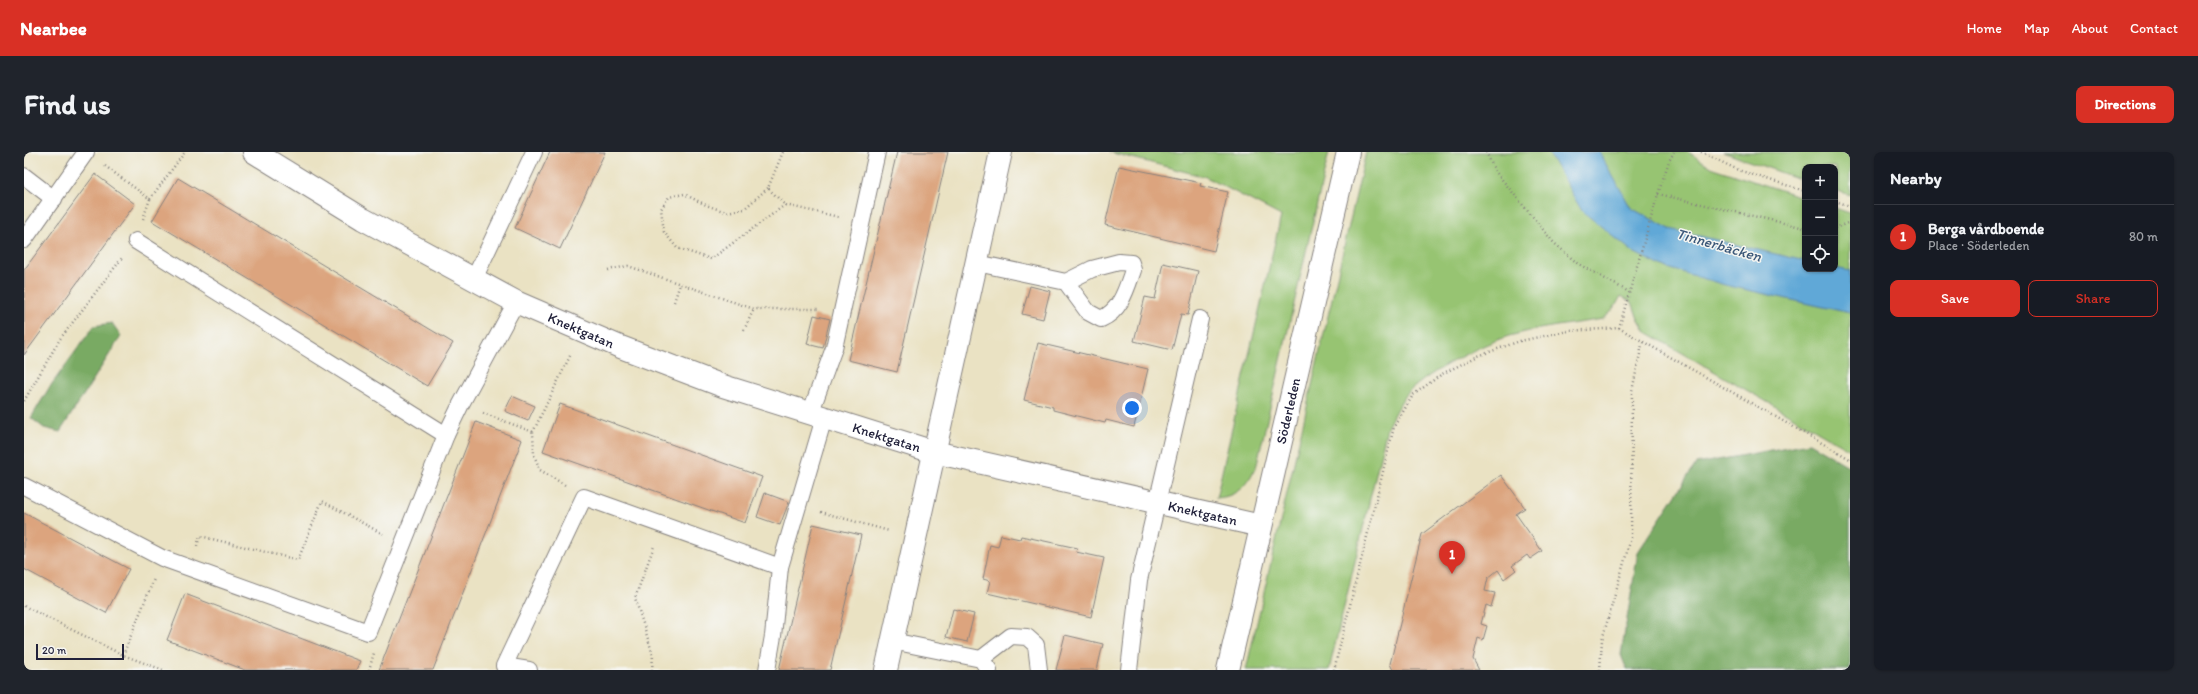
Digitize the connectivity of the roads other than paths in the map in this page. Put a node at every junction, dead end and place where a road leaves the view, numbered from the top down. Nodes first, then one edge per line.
1 (86, 152) edge
2 (255, 152) edge
3 (534, 152) edge
4 (877, 152) edge
5 (1001, 152) edge
6 (1348, 152) edge
7 (24, 176) edge
8 (54, 199) junction
9 (24, 240) edge
10 (136, 241) road end
11 (977, 263) junction
12 (473, 280) junction
13 (1066, 282) dead end
14 (516, 302) junction
15 (1200, 319) dead end
16 (817, 416) junction
17 (446, 435) junction
18 (934, 452) junction
19 (24, 486) edge
20 (1158, 502) junction
21 (1261, 526) junction
22 (780, 567) junction
23 (892, 641) junction
24 (985, 665) edge
25 (529, 670) edge
26 (767, 670) edge
27 (886, 670) edge
28 (1039, 670) edge
29 (1128, 670) edge
30 (1228, 670) edge

1 - 8 lane
2 - 12 street, Knektgatan
3 - 12 lane
4 - 16 lane
5 - 11 street, Knektgatan
6 - 21 street, Söderleden
7 - 8 lane
8 - 9 lane
10 - 17 lane
11 - 13 lane
11 - 18 street, Knektgatan
12 - 14 street, Knektgatan
14 - 16 street, Knektgatan
14 - 17 lane
15 - 20 lane
16 - 18 street, Knektgatan
16 - 22 lane
17 - 19 lane
18 - 20 street, Knektgatan
18 - 23 street, Knektgatan
20 - 21 street, Knektgatan
20 - 29 lane
21 - 30 street, Söderleden
22 - 25 lane
22 - 26 lane
23 - 24 lane
23 - 27 street, Knektgatan
24 - 28 lane

